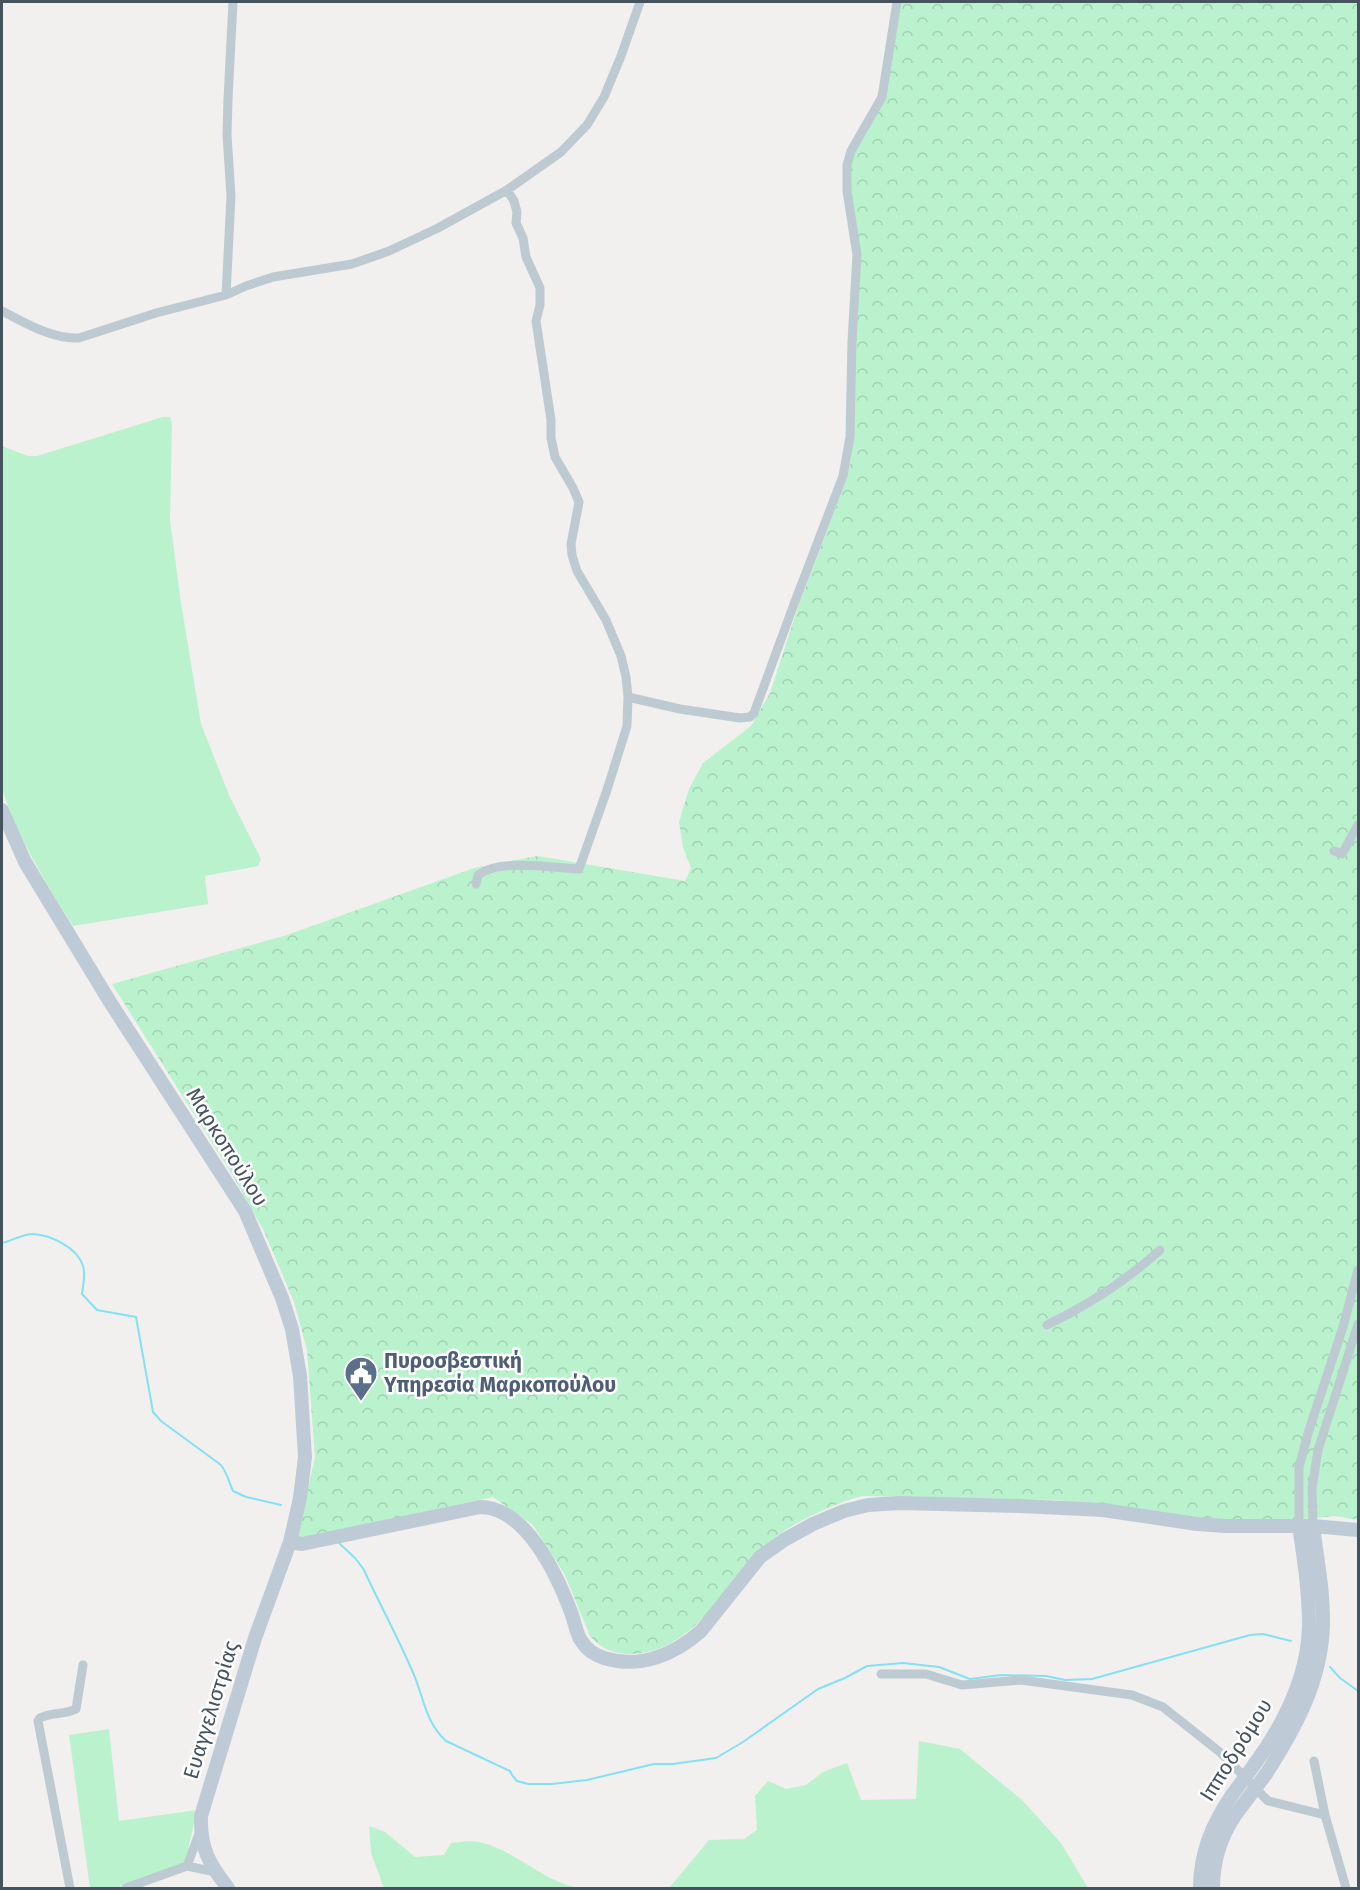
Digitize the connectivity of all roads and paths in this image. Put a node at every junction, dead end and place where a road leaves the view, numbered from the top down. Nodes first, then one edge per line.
1 (233, 2) edge
2 (640, 2) edge
3 (897, 2) edge
4 (507, 190) junction
5 (226, 295) junction
6 (2, 311) edge
7 (628, 698) junction
8 (2, 810) edge
9 (1359, 825) edge
10 (1334, 851) dead end
11 (476, 884) dead end
12 (1160, 1250) dead end
13 (1359, 1270) edge
14 (1359, 1324) edge
15 (1047, 1325) dead end
16 (1306, 1526) junction
17 (1359, 1530) edge
18 (290, 1542) junction
19 (83, 1665) dead end
20 (881, 1674) dead end
21 (1314, 1761) dead end
22 (1326, 1815) junction
23 (201, 1828) junction
24 (187, 1866) junction
25 (216, 1872) junction
26 (70, 1888) edge
27 (126, 1888) edge
28 (228, 1888) edge
29 (1200, 1888) edge
30 (1213, 1888) edge
31 (1346, 1888) edge

1 - 5 street
2 - 4 street
3 - 7 street
4 - 5 street
4 - 7 street
5 - 6 street
7 - 11 street
8 - 18 main road, Μαρκοπούλου
9 - 10 street
12 - 15 street
13 - 16 street
14 - 16 street
16 - 17 main road
16 - 18 main road
16 - 29 main road, Ιπποδρόμου, bridge
16 - 30 main road, Ιπποδρόμου, bridge
18 - 23 main road, Ευαγγελιστρίας
19 - 26 street
20 - 22 street
21 - 22 street
22 - 31 street
23 - 24 street
23 - 25 main road, Ευαγγελιστρίας
24 - 25 street
24 - 27 street
25 - 28 main road, Ευαγγελιστρίας

